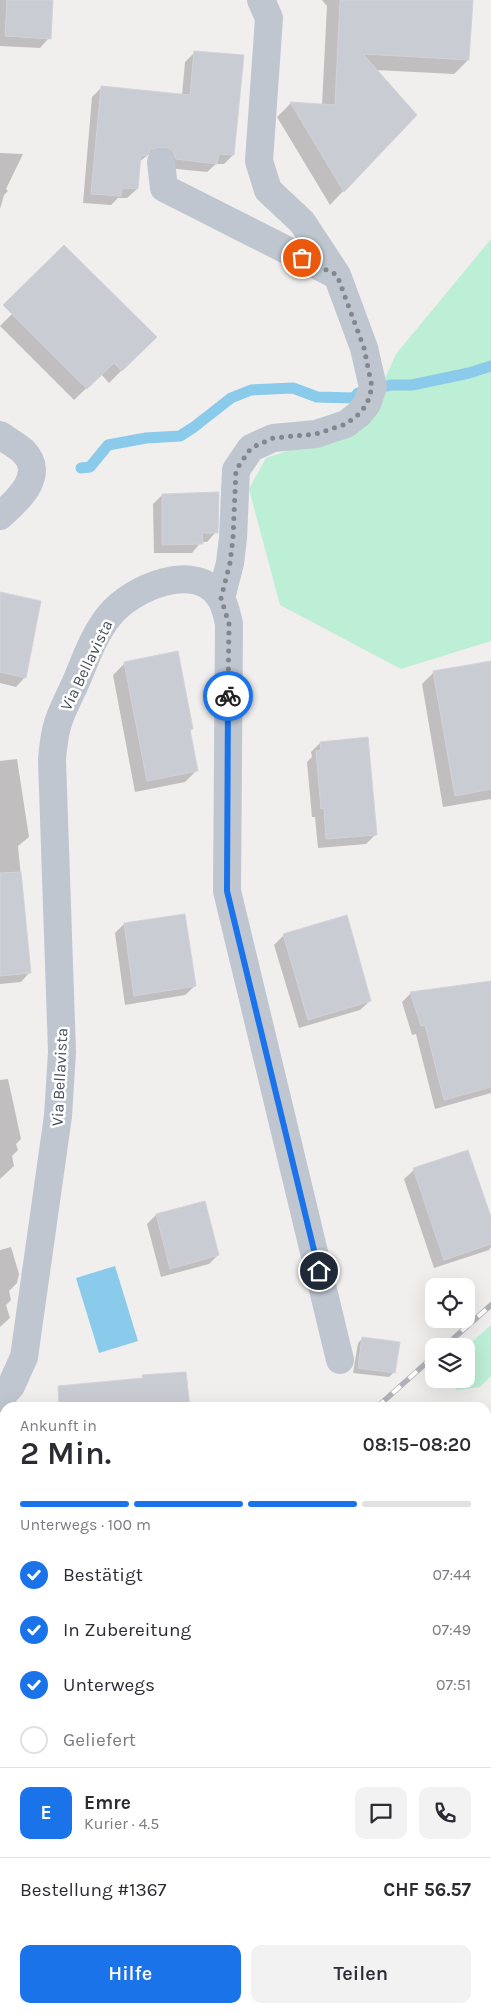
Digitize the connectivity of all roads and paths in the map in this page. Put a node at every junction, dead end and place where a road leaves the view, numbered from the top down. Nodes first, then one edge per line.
1 (261, 0) edge
2 (161, 162) dead end
3 (337, 275) junction
4 (0, 436) edge
5 (0, 516) edge
6 (221, 598) junction
7 (340, 1360) dead end
8 (0, 1398) edge

1 - 3 street
2 - 3 street
3 - 6 street
4 - 5 street
6 - 7 street
6 - 8 street, Via Bellavista

